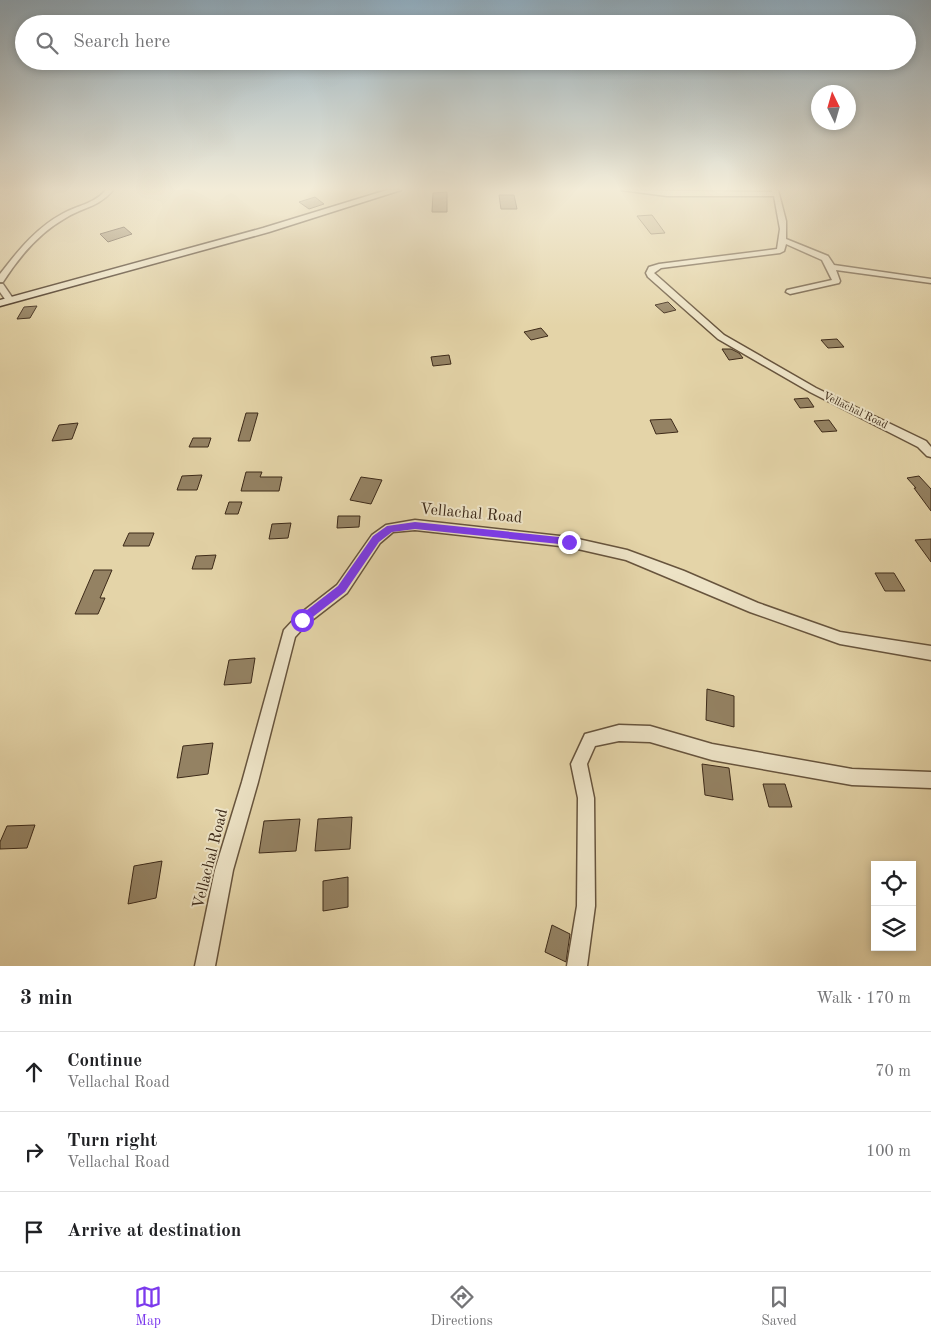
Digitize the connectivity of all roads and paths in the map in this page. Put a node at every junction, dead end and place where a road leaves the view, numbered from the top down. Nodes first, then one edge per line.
1 (40, 235) edge
2 (248, 235) edge
3 (782, 235) edge
4 (784, 241) junction
5 (831, 267) junction
6 (0, 280) edge
7 (931, 281) edge
8 (0, 286) edge
9 (790, 292) dead end
10 (5, 302) edge
11 (931, 453) edge
12 (931, 654) edge
13 (931, 780) edge
14 (205, 966) edge
15 (577, 966) edge

1 - 6 street
2 - 10 main road
3 - 4 street
4 - 5 street
4 - 11 street, Vellachal Road
5 - 7 street
5 - 9 street
8 - 10 street
12 - 14 street, Vellachal Road
13 - 15 street

